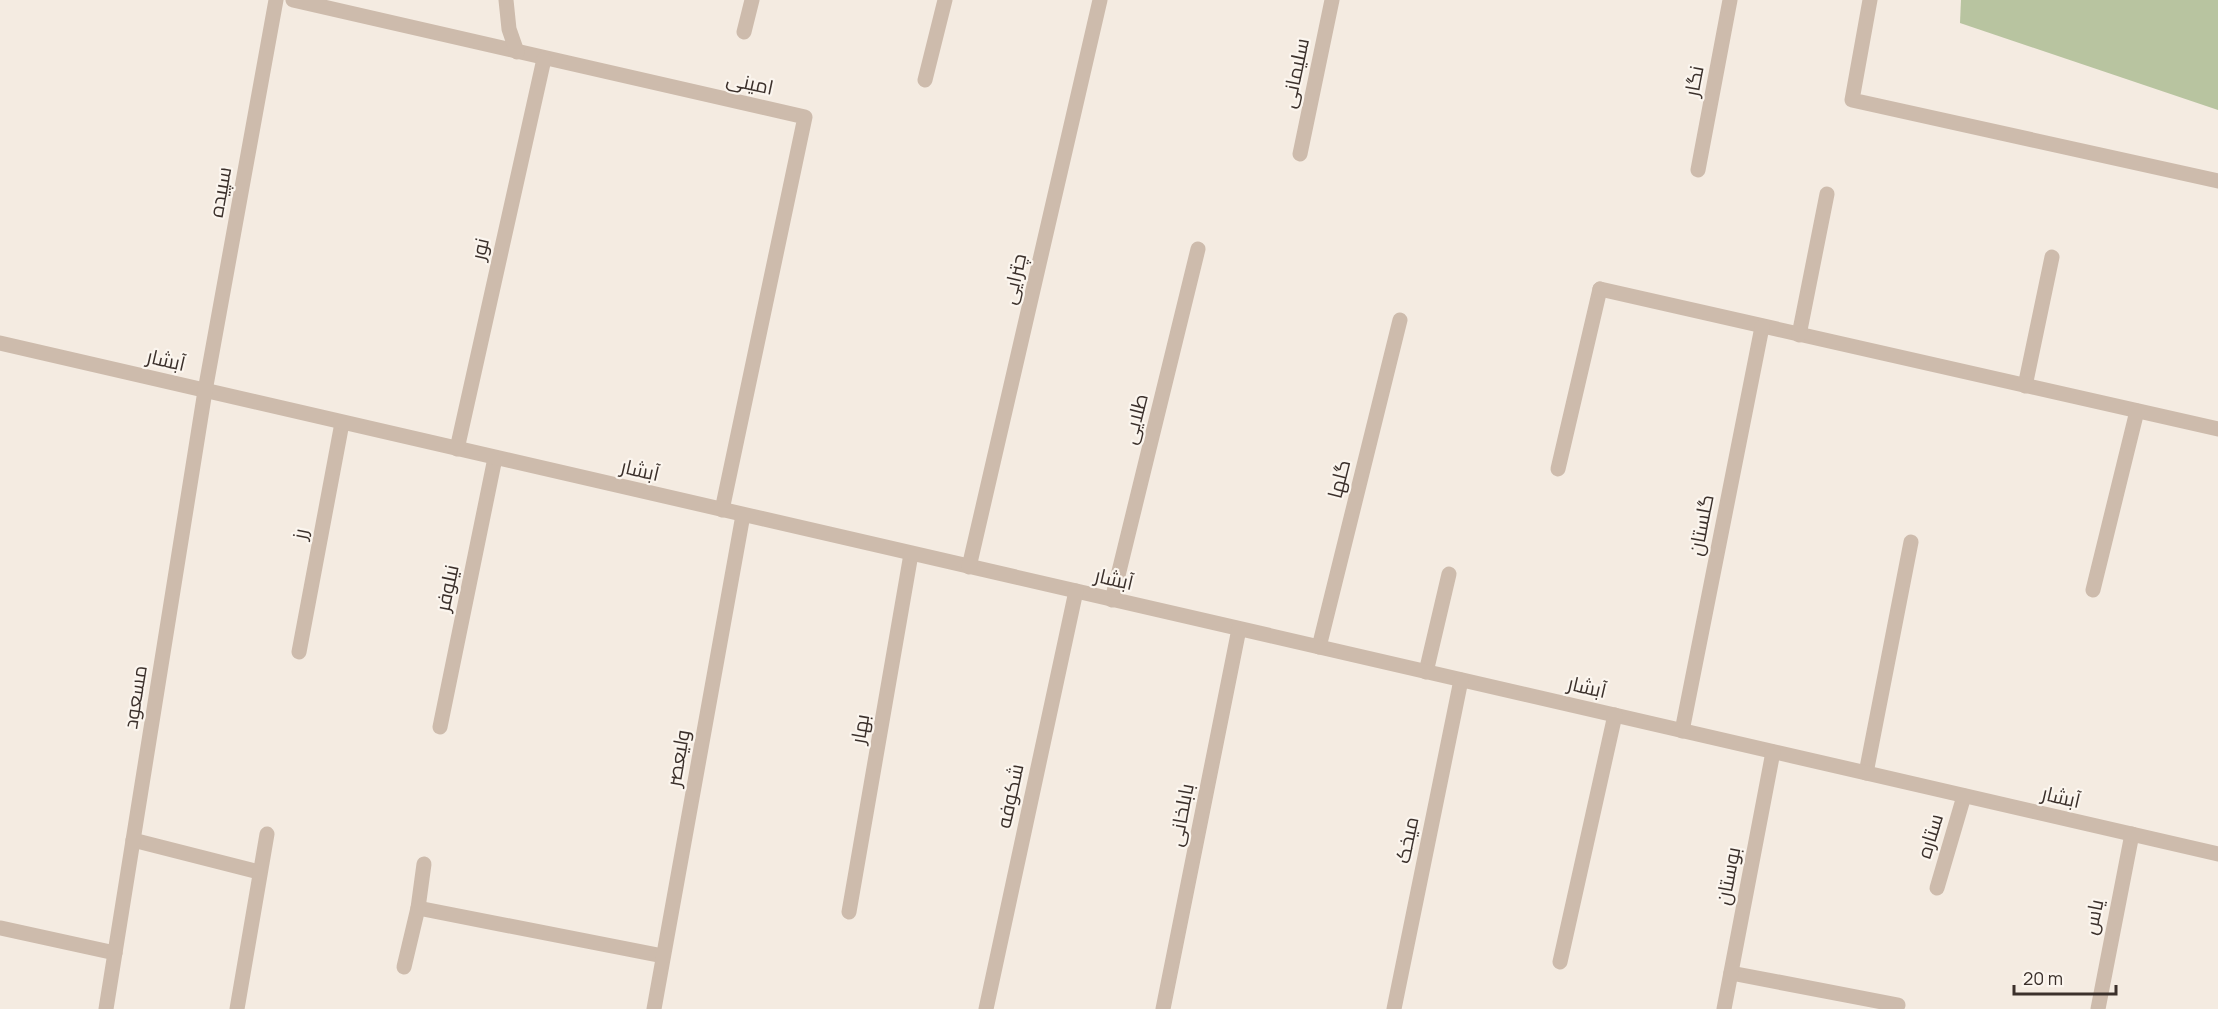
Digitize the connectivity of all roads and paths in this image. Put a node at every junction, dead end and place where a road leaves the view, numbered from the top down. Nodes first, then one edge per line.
1 (276, 0) edge
2 (293, 0) edge
3 (506, 0) edge
4 (752, 0) edge
5 (945, 0) edge
6 (1100, 0) edge
7 (1332, 0) edge
8 (1730, 0) edge
9 (1870, 0) edge
10 (744, 32) dead end
11 (517, 52) junction
12 (544, 59) junction
13 (925, 80) dead end
14 (1300, 154) dead end
15 (1698, 170) dead end
16 (2218, 181) edge
17 (1827, 194) dead end
18 (1198, 249) dead end
19 (2052, 257) dead end
20 (1400, 320) dead end
21 (1762, 327) junction
22 (1799, 335) junction
23 (0, 343) edge
24 (2025, 386) junction
25 (205, 391) junction
26 (2137, 411) junction
27 (342, 423) junction
28 (2218, 429) edge
29 (457, 449) junction
30 (495, 458) junction
31 (1558, 469) dead end
32 (722, 510) junction
33 (743, 515) junction
34 (1911, 542) dead end
35 (911, 554) junction
36 (969, 567) junction
37 (1449, 574) dead end
38 (2093, 590) dead end
39 (1076, 591) junction
40 (1112, 600) junction
41 (1239, 629) junction
42 (1318, 647) junction
43 (299, 652) dead end
44 (1426, 672) junction
45 (1461, 680) junction
46 (1615, 715) junction
47 (440, 727) dead end
48 (1682, 731) junction
49 (1773, 752) junction
50 (1866, 773) junction
51 (1964, 796) junction
52 (267, 834) dead end
53 (2132, 834) junction
54 (133, 840) junction
55 (2217, 849) edge
56 (424, 864) dead end
57 (259, 872) junction
58 (1937, 888) dead end
59 (418, 908) junction
60 (849, 912) dead end
61 (1, 928) edge
62 (115, 953) junction
63 (663, 956) junction
64 (1560, 962) dead end
65 (404, 968) dead end
66 (1731, 973) junction
67 (1898, 1005) dead end
68 (106, 1009) edge
69 (237, 1009) edge
70 (654, 1009) edge
71 (986, 1009) edge
72 (1163, 1009) edge
73 (1394, 1009) edge
74 (1724, 1009) edge
75 (2098, 1009) edge

1 - 25 street, سپیده
2 - 11 street, امینی
3 - 11 street
4 - 10 street
5 - 13 street
6 - 36 street, چترایی
7 - 14 street, سلیمانی
8 - 15 street, نگار
9 - 16 street
11 - 12 street, امینی
12 - 29 street, نور
12 - 32 street, امینی
17 - 22 street
18 - 40 street, طلایی
19 - 24 street
20 - 42 street, گلها
21 - 22 street
21 - 31 street
21 - 48 street, گلستان
22 - 24 street
23 - 25 street, آبشار
24 - 26 street
25 - 27 street, آبشار
25 - 54 street, مسعود
26 - 28 street
26 - 38 street
27 - 29 street, آبشار
27 - 43 street, رز
29 - 30 street, آبشار
30 - 32 street, آبشار
30 - 47 street, نیلوفر
32 - 33 street, آبشار
33 - 35 street, آبشار
33 - 63 street, ولیعصر
34 - 50 street
35 - 36 street, آبشار
35 - 60 street, بهار
36 - 39 street, آبشار
37 - 44 street
39 - 40 street, آبشار
39 - 71 street, شکوفه
40 - 41 street, آبشار
41 - 42 street, آبشار
41 - 72 street, بابلخانی
42 - 44 street, آبشار
44 - 45 street, آبشار
45 - 46 street, آبشار
45 - 73 street, میخک
46 - 48 street, آبشار
46 - 64 street
48 - 49 street, آبشار
49 - 50 street, آبشار
49 - 66 street, بوستان
50 - 51 street, آبشار
51 - 53 street, آبشار
51 - 58 street, ستاره
52 - 57 street
53 - 55 street, آبشار
53 - 75 street, یاس
54 - 57 street
54 - 62 street, مسعود
56 - 59 street
57 - 69 street
59 - 63 street
59 - 65 street
61 - 62 street
62 - 68 street, مسعود
63 - 70 street, ولیعصر
66 - 67 street
66 - 74 street, بوستان

